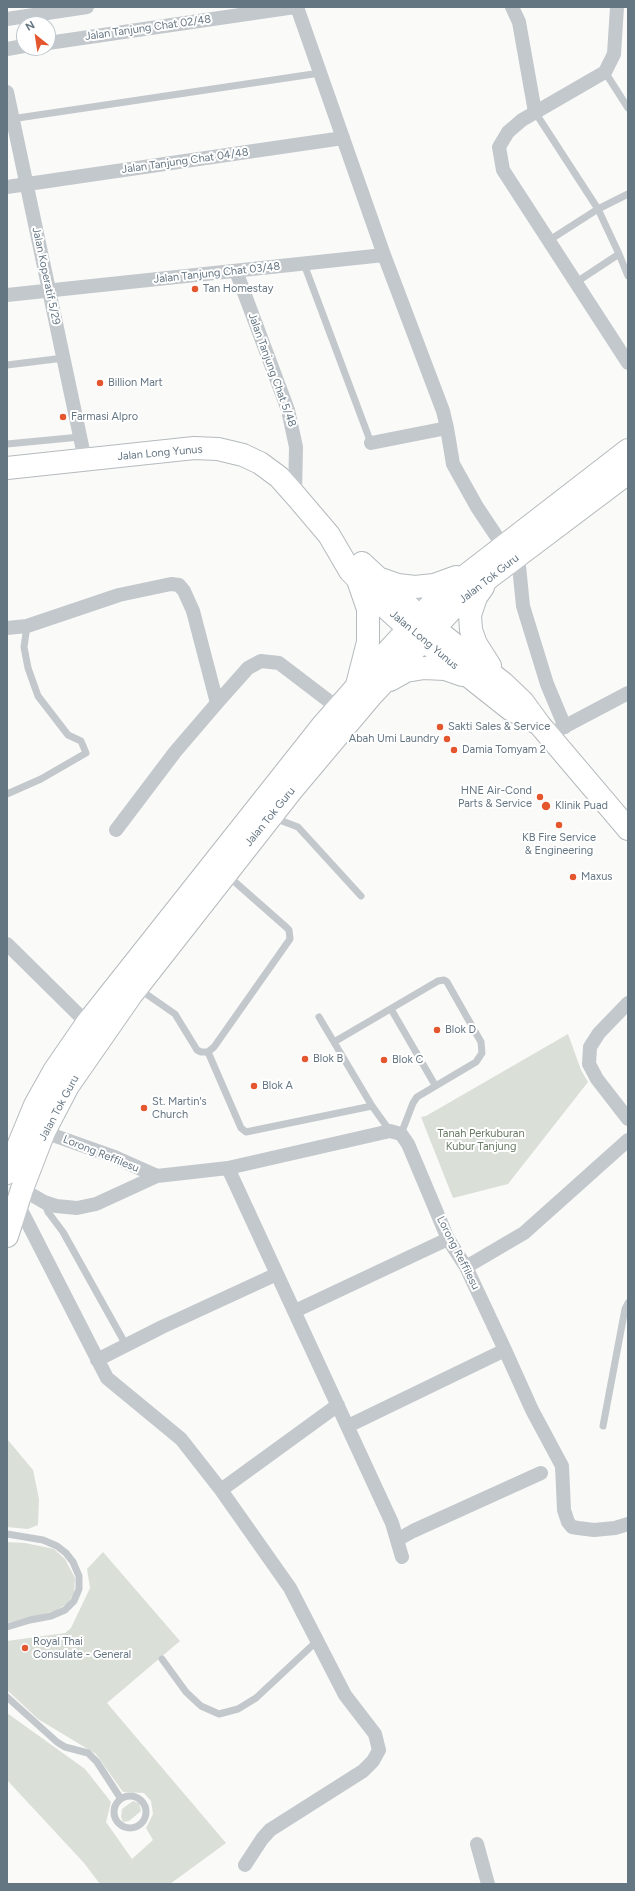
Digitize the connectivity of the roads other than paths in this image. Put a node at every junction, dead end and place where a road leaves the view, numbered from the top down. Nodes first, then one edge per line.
1 (87, 7) edge
2 (296, 7) edge
3 (512, 7) edge
4 (617, 7) edge
5 (7, 19) edge
6 (56, 42) edge
7 (605, 72) junction
8 (320, 73) junction
9 (7, 92) edge
10 (628, 108) edge
11 (535, 112) junction
12 (10, 119) edge
13 (343, 138) junction
14 (26, 184) junction
15 (7, 187) edge
16 (628, 194) edge
17 (598, 209) junction
18 (548, 241) junction
19 (619, 254) junction
20 (384, 255) junction
21 (304, 264) junction
22 (236, 271) junction
23 (628, 276) edge
24 (575, 283) junction
25 (49, 291) junction
26 (7, 295) edge
27 (64, 358) junction
28 (628, 363) edge
29 (7, 365) edge
30 (447, 428) junction
31 (80, 437) junction
32 (371, 443) joint
33 (7, 444) edge
34 (628, 450) edge
35 (85, 460) junction
36 (7, 468) edge
37 (628, 473) edge
38 (295, 495) junction
39 (510, 551) junction
40 (484, 572) junction
41 (367, 578) junction
42 (27, 626) junction
43 (7, 628) edge
44 (422, 629) junction
45 (493, 686) junction
46 (364, 691) junction
47 (628, 693) edge
48 (216, 703) junction
49 (338, 708) junction
50 (551, 729) junction
51 (7, 794) edge
52 (270, 816) junction
53 (628, 828) edge
54 (116, 830) dead end
55 (225, 874) junction
56 (361, 896) dead end
57 (7, 944) edge
58 (137, 988) junction
59 (628, 1003) edge
60 (391, 1009) junction
61 (319, 1017) dead end
62 (87, 1023) junction
63 (334, 1042) junction
64 (208, 1052) junction
65 (435, 1085) junction
66 (372, 1106) junction
67 (628, 1119) edge
68 (44, 1132) junction
69 (396, 1133) junction
70 (628, 1140) edge
71 (228, 1168) junction
72 (7, 1173) edge
73 (157, 1176) junction
74 (20, 1197) junction
75 (44, 1202) junction
76 (7, 1236) edge
77 (448, 1239) junction
78 (466, 1267) junction
79 (277, 1274) junction
80 (628, 1303) edge
81 (294, 1311) junction
82 (126, 1345) junction
83 (506, 1350) junction
84 (97, 1360) junction
85 (338, 1405) junction
86 (348, 1426) junction
87 (603, 1426) dead end
88 (541, 1473) dead end
89 (221, 1490) junction
90 (628, 1524) edge
91 (7, 1534) edge
92 (397, 1540) junction
93 (402, 1557) dead end
94 (7, 1627) edge
95 (317, 1641) junction
96 (162, 1659) dead end
97 (7, 1697) edge
98 (121, 1799) junction
99 (477, 1844) dead end
100 (245, 1865) dead end
101 (488, 1884) edge

1 - 5 street
2 - 6 street, Jalan Tanjung Chat 02/48
2 - 8 street
3 - 11 street
4 - 7 street
7 - 10 lane
7 - 11 street
8 - 12 lane
8 - 13 street
9 - 12 street, Jalan Koperatif 5/29
11 - 17 lane
11 - 18 street
12 - 14 street, Jalan Koperatif 5/29
13 - 14 street, Jalan Tanjung Chat 04/48
13 - 20 street
14 - 15 street, Jalan Tanjung Chat 04/48
14 - 25 street, Jalan Koperatif 5/29
16 - 17 lane
17 - 18 lane
17 - 19 lane
18 - 24 street
19 - 23 lane
19 - 24 lane
20 - 21 street, Jalan Tanjung Chat 03/48
20 - 30 street
21 - 22 street, Jalan Tanjung Chat 03/48
21 - 32 lane
22 - 25 street, Jalan Tanjung Chat 03/48
22 - 38 street, Jalan Tanjung Chat 5/48
24 - 28 street
25 - 26 street, Jalan Tanjung Chat 03/48
25 - 27 street, Jalan Koperatif 5/29
27 - 29 lane
27 - 31 street, Jalan Koperatif 5/29
30 - 32 street
30 - 39 street
31 - 33 lane
31 - 35 street, Jalan Koperatif 5/29
34 - 39 main road, Jalan Tok Guru
35 - 36 main road, Jalan Long Yunus
35 - 38 main road, Jalan Long Yunus
37 - 39 main road, Jalan Tok Guru
38 - 41 main road, Jalan Long Yunus
39 - 40 main road, Jalan Tok Guru
39 - 50 street
40 - 41 main road
40 - 44 main road, Jalan Tok Guru
40 - 45 main road
41 - 44 main road, Jalan Long Yunus
41 - 46 main road
42 - 43 street
42 - 48 street
42 - 51 lane
44 - 45 main road, Jalan Long Yunus
44 - 46 main road, Jalan Tok Guru
45 - 46 main road
45 - 50 main road, Jalan Long Yunus
46 - 49 main road, Jalan Tok Guru
46 - 52 main road, Jalan Tok Guru
47 - 50 street
48 - 49 street
48 - 54 street
49 - 62 main road, Jalan Tok Guru
50 - 53 main road, Jalan Long Yunus
52 - 55 main road, Jalan Tok Guru
52 - 56 lane
55 - 58 main road, Jalan Tok Guru
55 - 64 lane
57 - 62 street
58 - 64 lane
58 - 68 main road, Jalan Tok Guru
59 - 67 street
60 - 63 lane
60 - 65 lane
60 - 65 lane
61 - 63 lane
62 - 72 main road, Jalan Tok Guru
63 - 66 lane
64 - 66 lane
65 - 69 lane
66 - 69 lane
68 - 73 street, Lorong Reffilesu
68 - 74 main road, Jalan Tok Guru
69 - 71 street, Lorong Reffilesu
69 - 77 street, Lorong Reffilesu
70 - 78 street
71 - 73 street, Lorong Reffilesu
71 - 79 street
73 - 75 street, Lorong Reffilesu
74 - 75 street, Lorong Reffilesu
74 - 76 main road, Jalan Tok Guru
74 - 84 street
75 - 82 lane
77 - 78 street, Lorong Reffilesu
77 - 81 street
78 - 83 street, Lorong Reffilesu
79 - 81 street
79 - 82 street
80 - 87 lane
81 - 85 street
82 - 84 street
83 - 86 street
83 - 90 street, Lorong Reffilesu
84 - 89 street
85 - 86 street
85 - 89 street
86 - 92 street
88 - 92 street
89 - 95 street
91 - 94 lane
92 - 93 street
95 - 96 lane
95 - 100 street
97 - 98 lane
98 - 98 lane
99 - 101 street

